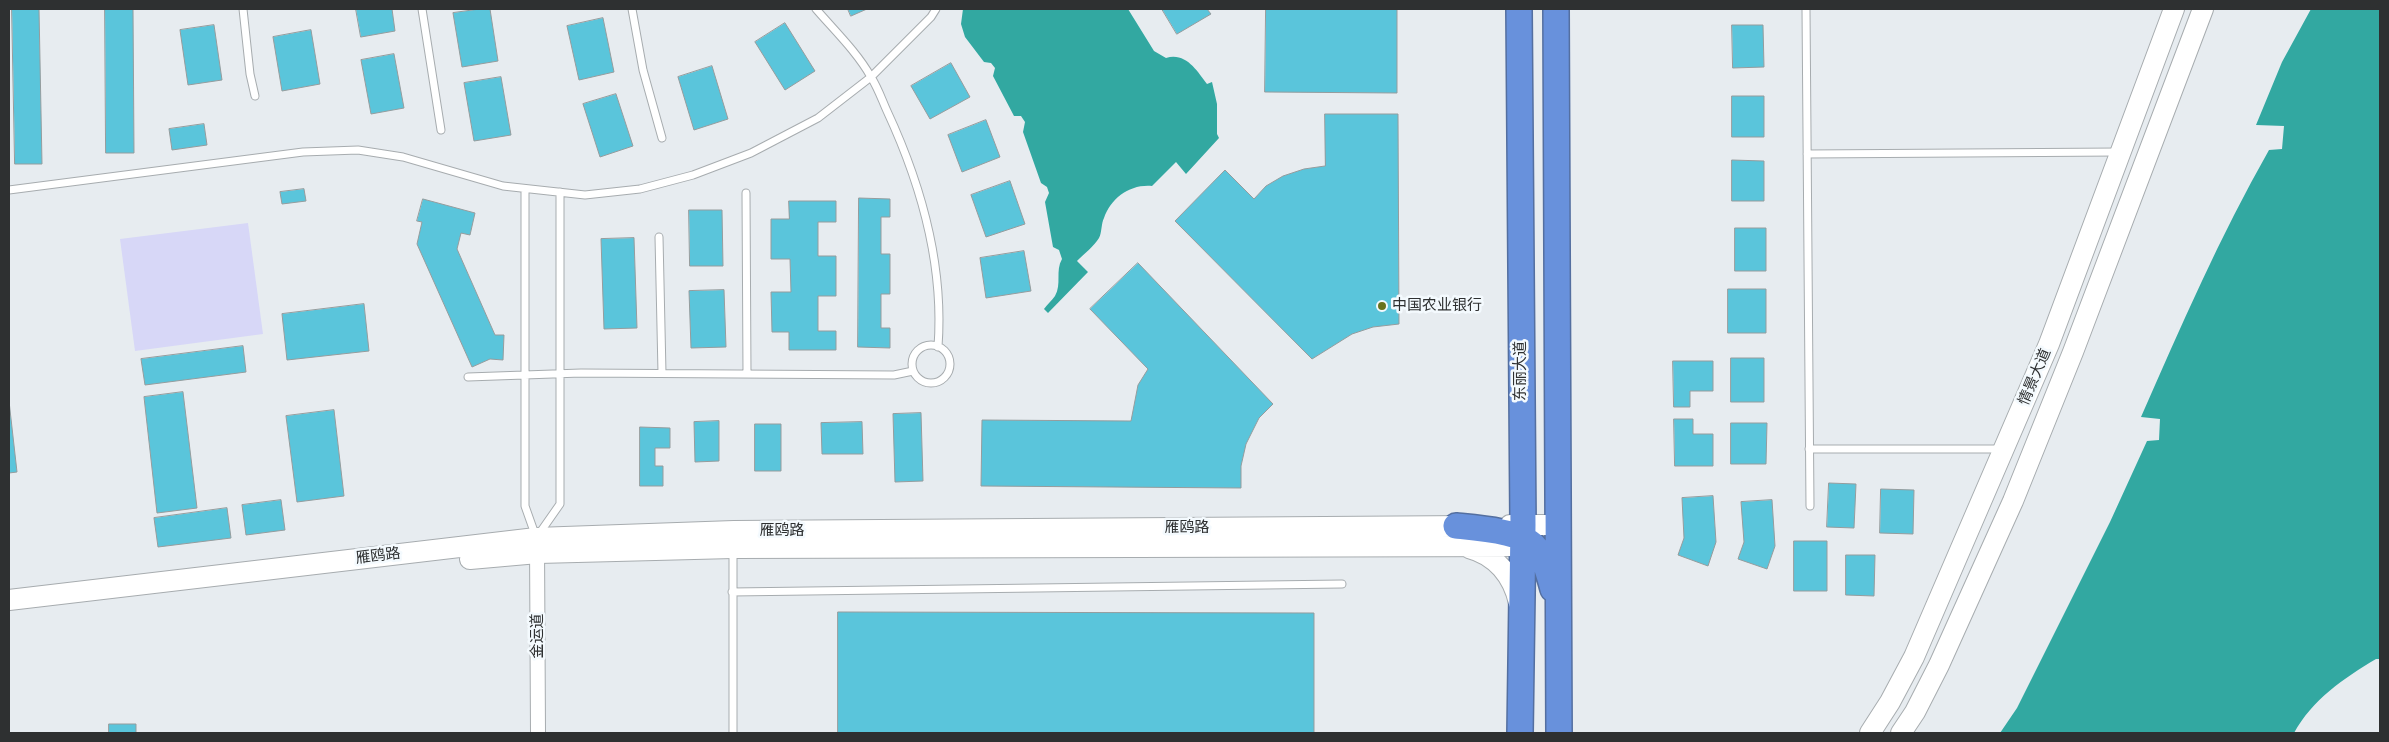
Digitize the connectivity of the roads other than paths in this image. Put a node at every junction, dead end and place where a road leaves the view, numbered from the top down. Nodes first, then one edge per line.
1 (243, 9) edge
2 (422, 9) edge
3 (632, 9) edge
4 (816, 9) edge
5 (936, 9) edge
6 (1519, 9) edge
7 (1556, 9) edge
8 (1806, 9) edge
9 (2174, 9) edge
10 (2203, 9) edge
11 (871, 77) junction
12 (255, 96) dead end
13 (441, 130) dead end
14 (662, 138) dead end
15 (2121, 152) junction
16 (1807, 154) junction
17 (2145, 162) junction
18 (525, 189) junction
19 (9, 190) edge
20 (560, 192) junction
21 (746, 193) dead end
22 (659, 237) dead end
23 (938, 347) junction
24 (913, 371) junction
25 (662, 373) junction
26 (560, 374) junction
27 (747, 374) junction
28 (525, 376) junction
29 (468, 377) dead end
30 (1809, 449) junction
31 (2005, 449) junction
32 (2030, 457) junction
33 (1810, 506) dead end
34 (1559, 535) junction
35 (1457, 536) junction
36 (1526, 539) junction
37 (734, 540) junction
38 (537, 545) junction
39 (1342, 584) dead end
40 (732, 592) junction
41 (9, 600) edge
42 (9, 611) edge
43 (1559, 613) junction
44 (1522, 614) junction
45 (1902, 680) junction
46 (1925, 692) junction
47 (538, 733) edge
48 (733, 733) edge
49 (1520, 733) edge
50 (1559, 733) edge
51 (1870, 733) edge
52 (1901, 733) edge

1 - 12 lane
2 - 13 lane
3 - 14 lane
4 - 11 lane
5 - 11 lane
6 - 36 highway, 东丽大道
7 - 34 highway
8 - 16 lane
9 - 15 street, 情景大道
10 - 17 street, 情景大道
11 - 20 lane
11 - 23 lane
15 - 16 lane
15 - 17 street
15 - 31 street, 情景大道
16 - 30 lane
17 - 32 street, 情景大道
18 - 19 lane
18 - 20 lane
18 - 28 lane
20 - 26 lane
21 - 27 lane
22 - 25 lane
23 - 24 lane
23 - 24 lane
24 - 27 lane
25 - 26 lane
25 - 27 lane
26 - 28 lane
26 - 38 lane
28 - 29 lane
28 - 38 lane
30 - 31 lane
30 - 33 lane
31 - 32 street
31 - 45 street, 情景大道
32 - 46 street, 情景大道
34 - 36 street
34 - 43 highway
35 - 36 highway
35 - 37 street, 雁鸥路
35 - 44 street, 雁鸥路
36 - 43 highway
36 - 44 highway, 东丽大道
37 - 38 street, 雁鸥路
37 - 40 lane
38 - 41 street, 雁鸥路
38 - 42 street, 雁鸥路
38 - 47 street, 金运道
39 - 40 lane
40 - 48 lane
43 - 50 highway
44 - 49 highway, 东丽大道
45 - 46 street
45 - 51 street, 情景大道
46 - 52 street, 情景大道

